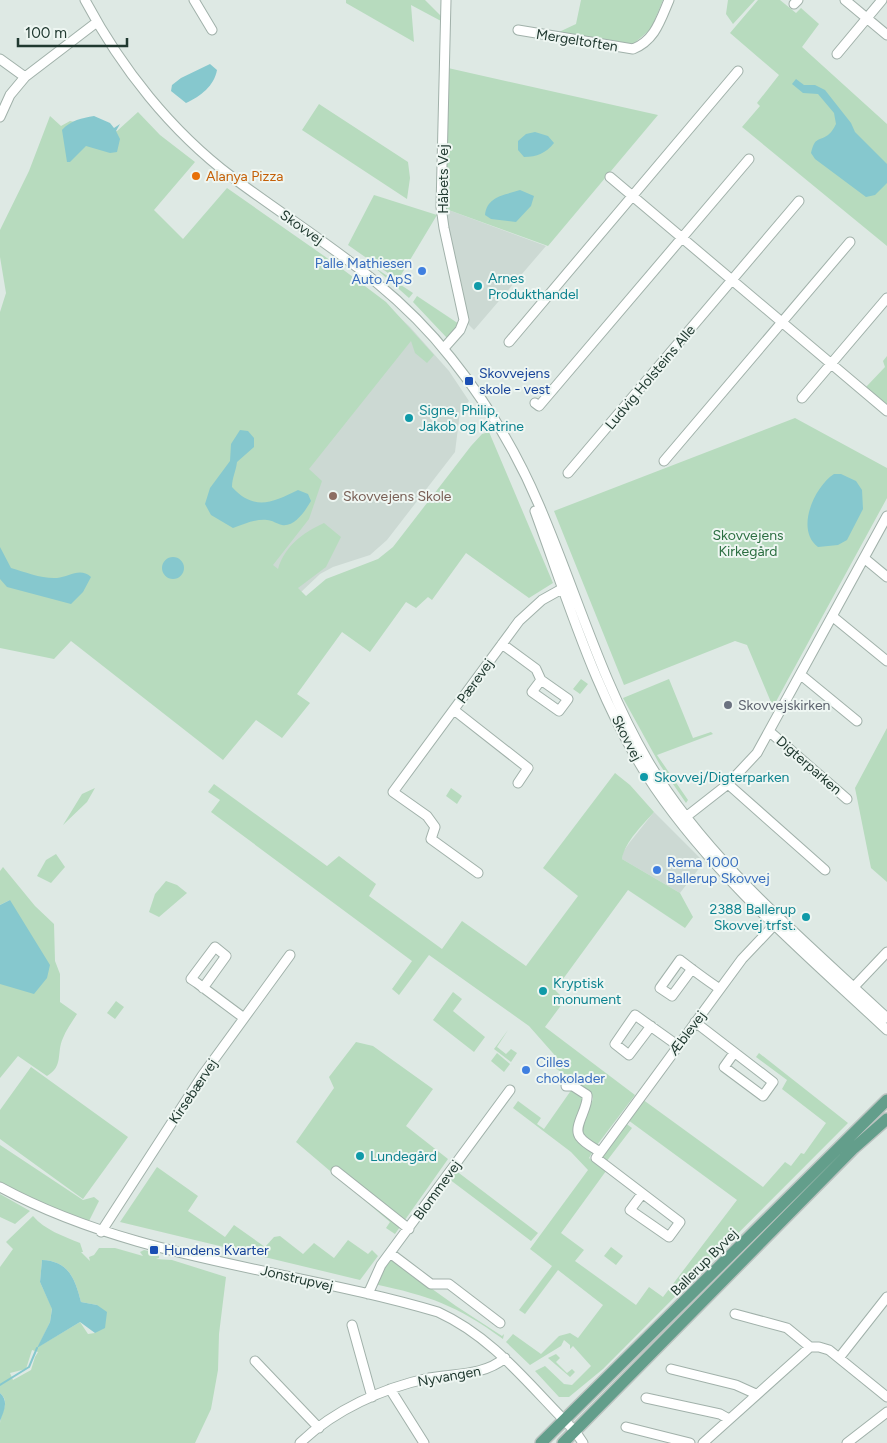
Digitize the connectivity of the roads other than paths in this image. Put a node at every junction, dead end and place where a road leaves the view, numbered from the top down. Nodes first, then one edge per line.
1 (86, 0) edge
2 (194, 0) edge
3 (446, 0) edge
4 (669, 0) edge
5 (845, 0) edge
6 (882, 0) edge
7 (867, 18) junction
8 (97, 22) junction
9 (212, 30) dead end
10 (518, 30) dead end
11 (887, 35) edge
12 (837, 54) dead end
13 (0, 58) edge
14 (738, 71) dead end
15 (25, 77) junction
16 (0, 117) edge
17 (749, 159) dead end
18 (610, 178) dead end
19 (632, 196) junction
20 (799, 201) dead end
21 (682, 238) junction
22 (850, 242) dead end
23 (732, 280) junction
24 (887, 298) edge
25 (782, 322) junction
26 (509, 342) dead end
27 (444, 348) junction
28 (831, 364) junction
29 (802, 398) dead end
30 (535, 403) dead end
31 (887, 411) edge
32 (664, 461) dead end
33 (568, 473) dead end
34 (887, 516) edge
35 (864, 558) junction
36 (887, 577) edge
37 (567, 586) junction
38 (832, 616) junction
39 (502, 644) junction
40 (887, 661) edge
41 (801, 675) junction
42 (541, 680) dead end
43 (454, 710) junction
44 (857, 721) dead end
45 (770, 732) junction
46 (518, 783) dead end
47 (728, 784) junction
48 (848, 799) dead end
49 (684, 819) junction
50 (825, 870) dead end
51 (478, 873) dead end
52 (778, 921) junction
53 (887, 952) edge
54 (290, 954) dead end
55 (692, 969) dead end
56 (203, 988) dead end
57 (720, 989) junction
58 (851, 990) junction
59 (244, 1018) junction
60 (887, 1018) edge
61 (695, 1022) junction
62 (651, 1026) dead end
63 (887, 1030) edge
64 (677, 1045) junction
65 (734, 1053) junction
66 (566, 1086) dead end
67 (510, 1090) dead end
68 (887, 1100) edge
69 (887, 1119) edge
70 (600, 1152) junction
71 (336, 1171) dead end
72 (0, 1188) edge
73 (642, 1194) junction
74 (409, 1228) junction
75 (101, 1232) junction
76 (390, 1253) junction
77 (368, 1294) junction
78 (887, 1298) edge
79 (735, 1314) dead end
80 (500, 1323) dead end
81 (352, 1325) dead end
82 (810, 1347) junction
83 (506, 1358) junction
84 (839, 1358) junction
85 (255, 1361) dead end
86 (671, 1369) dead end
87 (390, 1389) junction
88 (756, 1394) junction
89 (372, 1397) junction
90 (887, 1397) edge
91 (646, 1398) dead end
92 (887, 1412) edge
93 (729, 1419) junction
94 (563, 1420) junction
95 (626, 1427) dead end
96 (319, 1428) junction
97 (575, 1431) junction
98 (300, 1443) edge
99 (424, 1443) edge
100 (541, 1443) edge
101 (563, 1443) edge
102 (583, 1443) edge
103 (690, 1443) edge
104 (703, 1443) edge
105 (847, 1443) edge

1 - 8 street, Skovvej
2 - 9 street
3 - 27 street, Håbets Vej
4 - 10 street, Mergeltoften
5 - 7 street
6 - 7 street
7 - 11 street
7 - 12 street
8 - 15 street
8 - 27 street, Skovvej
13 - 15 street
14 - 19 street
15 - 16 street
17 - 21 street
18 - 19 street
19 - 21 street
19 - 26 street
20 - 23 street, Ludvig Holsteins Alle
21 - 23 street
21 - 30 street
22 - 25 street
23 - 25 street
23 - 33 street, Ludvig Holsteins Alle
24 - 28 street
25 - 28 street
25 - 32 street
27 - 37 street, Skovvej
28 - 29 street
28 - 31 street
34 - 35 street, Digterparken
35 - 36 street
35 - 38 street, Digterparken
37 - 39 street, Pærevej
37 - 49 street, Skovvej
38 - 40 street
38 - 41 street, Digterparken
39 - 42 street
39 - 43 street, Pærevej
41 - 44 street
41 - 45 street, Digterparken
43 - 46 street
43 - 51 street, Pærevej
45 - 47 street, Digterparken
45 - 48 street, Digterparken
47 - 49 street, Digterparken
47 - 50 street
49 - 52 street, Skovvej
52 - 57 street, Æblevej
52 - 58 street, Skovvej
53 - 58 street
54 - 59 street, Kirsebærvej
55 - 57 street
56 - 59 street
57 - 61 street, Æblevej
58 - 60 street, Skovvej
58 - 63 street, Skovvej
59 - 75 street, Kirsebærvej
61 - 64 street, Æblevej
61 - 65 street
62 - 64 street
64 - 70 street, Æblevej
65 - 65 street
66 - 70 street
67 - 74 street, Blommevej
68 - 94 main road, Ballerup Byvej
69 - 97 main road, Ballerup Byvej
70 - 73 street
71 - 74 street
72 - 75 street, Jonstrupvej
73 - 73 street
74 - 76 street, Blommevej
75 - 77 street, Jonstrupvej
76 - 77 street, Blommevej
76 - 80 street
77 - 83 street, Jonstrupvej
78 - 84 street
79 - 82 street
81 - 89 street
82 - 84 street
82 - 88 street
83 - 87 street, Nyvangen
83 - 94 street, Jonstrupvej
84 - 90 street
85 - 96 street
86 - 88 street
87 - 89 street, Nyvangen
87 - 99 street
88 - 93 street
89 - 96 street, Nyvangen
91 - 93 street
92 - 105 street
93 - 104 street
94 - 97 street, Jonstrupvej
94 - 100 main road, Ballerup Byvej
95 - 103 street
96 - 98 street, Nyvangen
97 - 101 main road, Ballerup Byvej
97 - 102 street, Jonstrupvej

